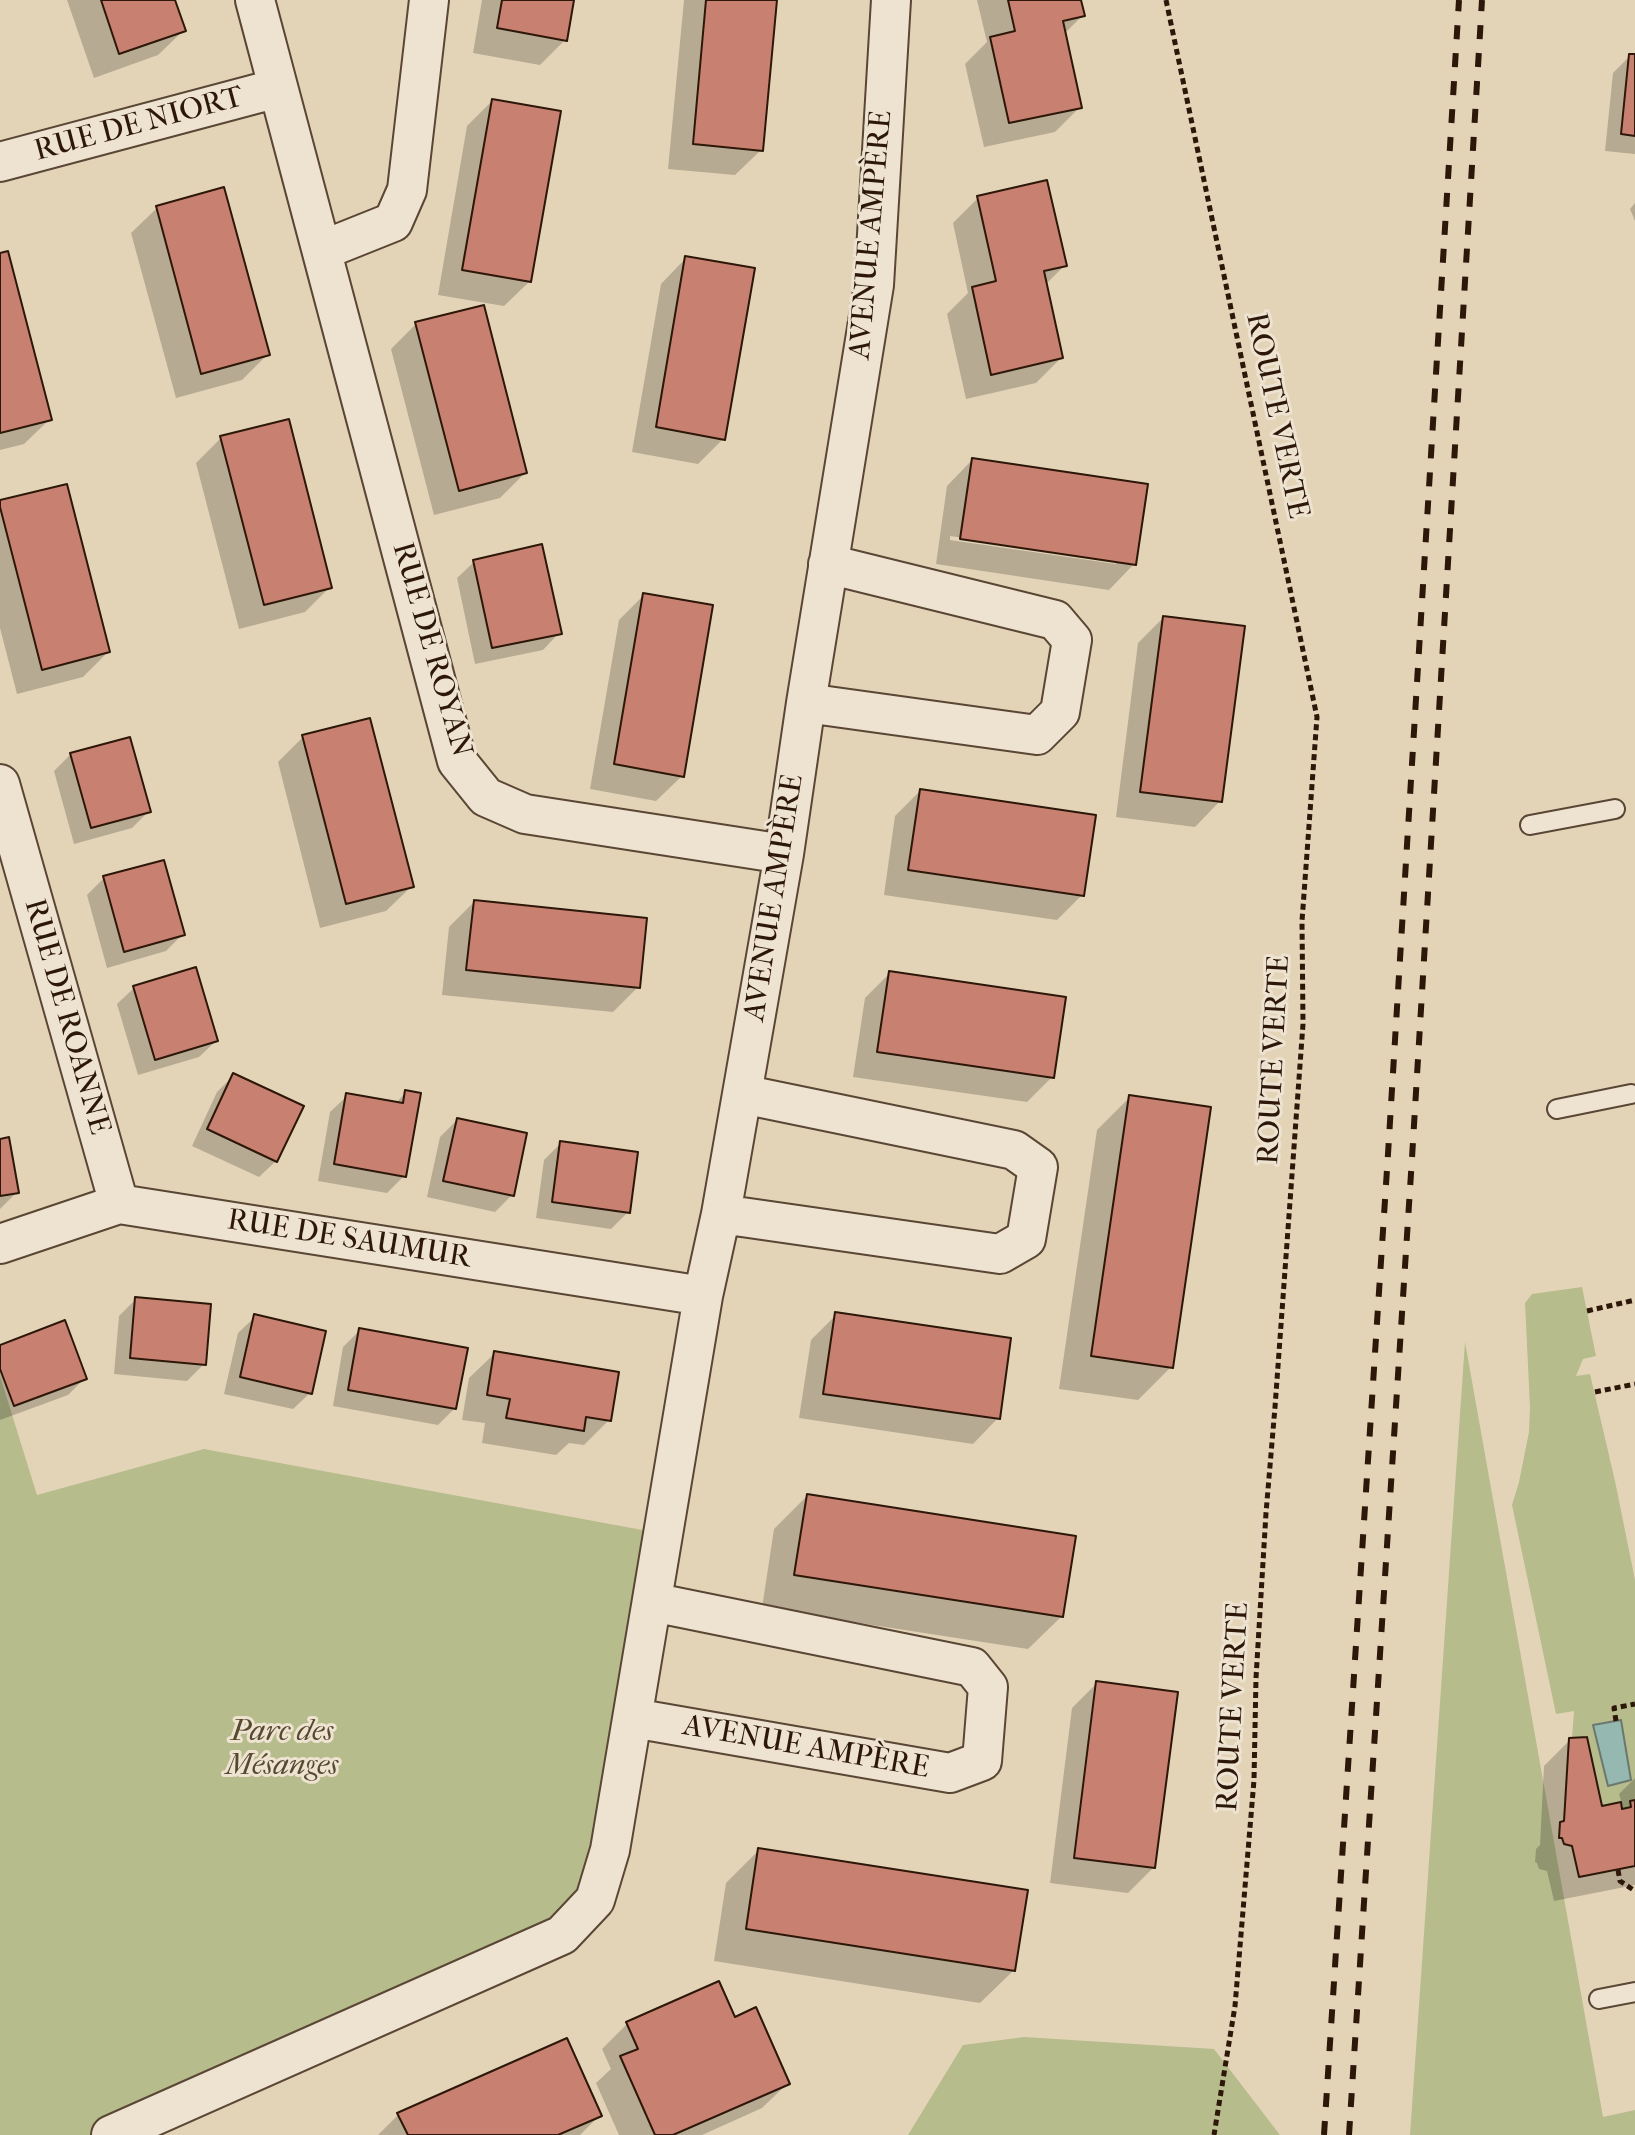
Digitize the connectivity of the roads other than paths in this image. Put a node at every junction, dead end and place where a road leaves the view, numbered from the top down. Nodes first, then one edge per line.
1 (255, 0) edge
2 (429, 0) edge
3 (891, 0) edge
4 (278, 88) junction
5 (0, 162) edge
6 (323, 250) junction
7 (828, 564) junction
8 (806, 703) junction
9 (0, 784) edge
10 (1615, 809) dead end
11 (1530, 825) dead end
12 (784, 854) junction
13 (742, 1094) junction
14 (1631, 1094) dead end
15 (1557, 1109) dead end
16 (119, 1204) junction
17 (721, 1214) junction
18 (0, 1244) edge
19 (703, 1296) junction
20 (652, 1602) junction
21 (633, 1718) junction
22 (1635, 1992) edge
23 (1599, 1999) dead end
24 (111, 2135) edge

1 - 4 street, RUE DE ROYAN
2 - 6 street
3 - 7 street, AVENUE AMPÈRE
4 - 5 street, RUE DE NIORT
4 - 6 street, RUE DE ROYAN
6 - 12 street, RUE DE ROYAN
7 - 8 street, AVENUE AMPÈRE
7 - 8 street
8 - 12 street, AVENUE AMPÈRE
9 - 16 street, RUE DE ROANNE
10 - 11 lane
12 - 13 street, AVENUE AMPÈRE
13 - 17 street, AVENUE AMPÈRE
13 - 17 street
14 - 15 lane
16 - 18 street, RUE DE SAUMUR
16 - 19 street, RUE DE SAUMUR
17 - 19 street, AVENUE AMPÈRE
19 - 20 street, AVENUE AMPÈRE
20 - 21 street, AVENUE AMPÈRE
20 - 21 street, AVENUE AMPÈRE
21 - 24 street, AVENUE AMPÈRE
22 - 23 lane

